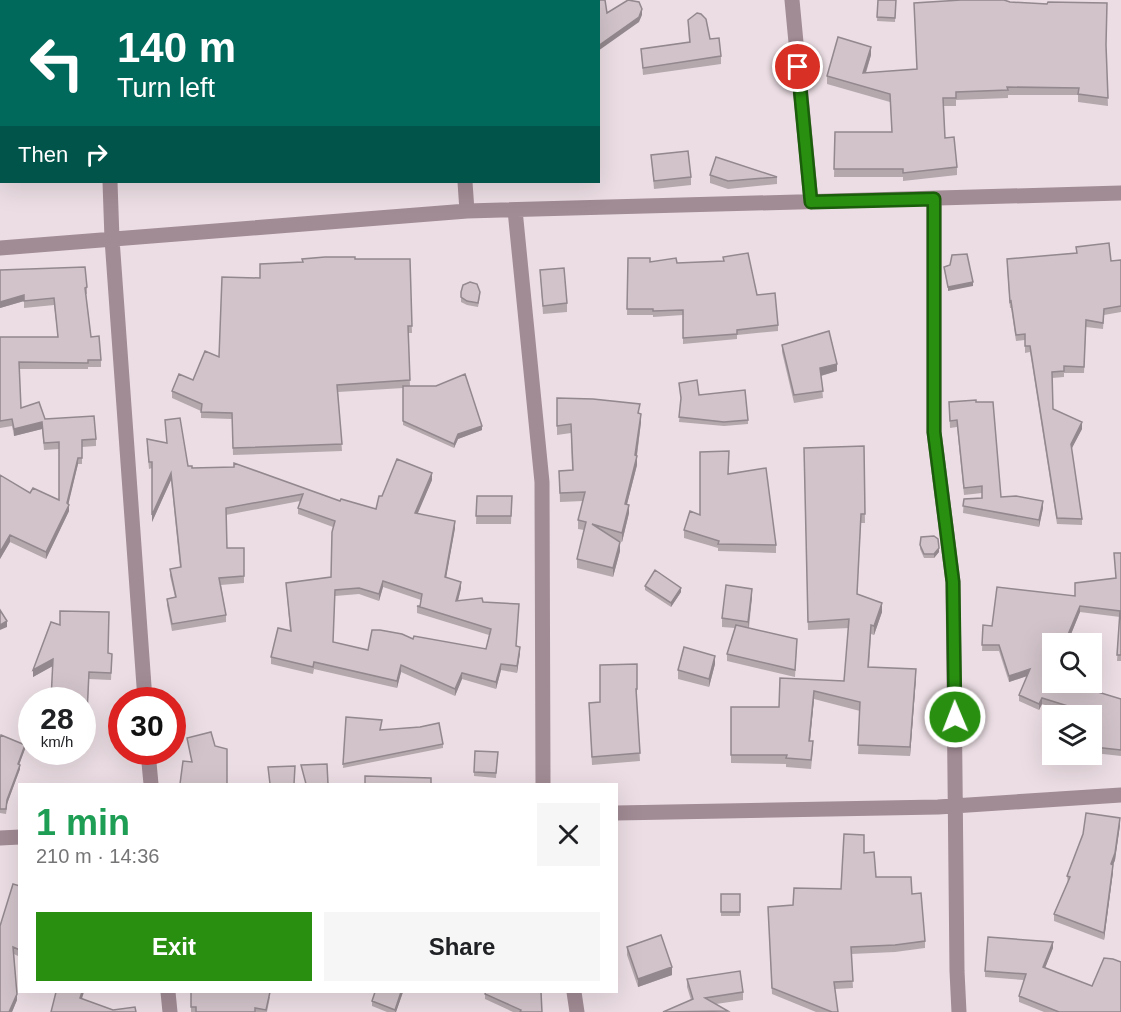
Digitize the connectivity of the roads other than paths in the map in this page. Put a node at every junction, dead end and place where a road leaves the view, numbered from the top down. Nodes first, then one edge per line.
1 (792, 0) edge
2 (110, 183) edge
3 (465, 183) edge
4 (1121, 193) edge
5 (934, 199) junction
6 (811, 202) junction
7 (515, 210) junction
8 (466, 211) junction
9 (111, 239) junction
10 (0, 248) edge
11 (144, 687) edge
12 (149, 765) edge
13 (151, 783) edge
14 (543, 783) edge
15 (1121, 795) edge
16 (956, 806) junction
17 (618, 813) edge
18 (18, 837) edge
19 (0, 838) edge
20 (168, 993) edge
21 (574, 993) edge
22 (170, 1012) edge
23 (577, 1012) edge
24 (959, 1012) edge

1 - 6 street
2 - 9 street
3 - 8 street
4 - 5 street
5 - 6 street
5 - 16 street
6 - 7 street
7 - 8 street
7 - 14 street
8 - 9 street
9 - 10 street
9 - 11 street
12 - 13 street
15 - 16 street
16 - 17 street
16 - 24 street
18 - 19 street
20 - 22 street
21 - 23 street

